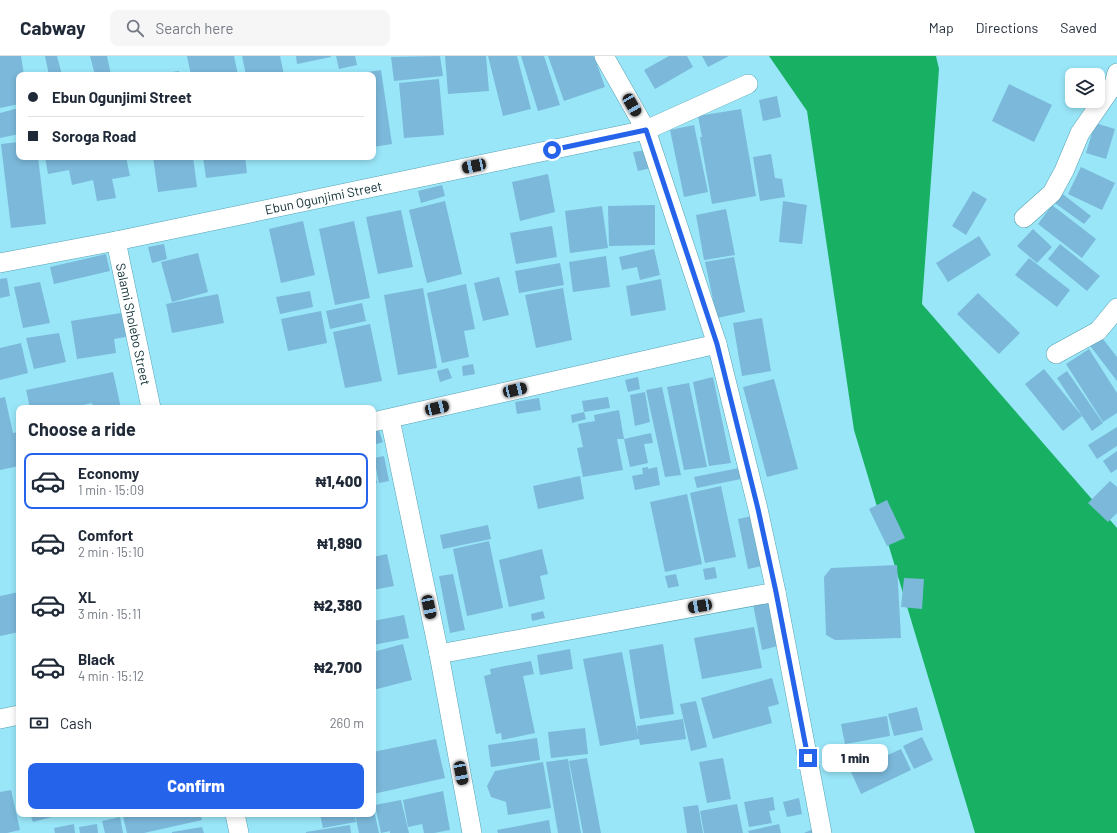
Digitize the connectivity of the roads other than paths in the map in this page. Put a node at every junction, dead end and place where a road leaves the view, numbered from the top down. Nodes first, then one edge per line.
1 (604, 56) edge
2 (1117, 73) edge
3 (748, 84) dead end
4 (646, 130) junction
5 (1024, 218) dead end
6 (116, 241) junction
7 (0, 264) edge
8 (1117, 308) edge
9 (717, 344) junction
10 (1056, 354) dead end
11 (150, 405) edge
12 (382, 420) edge
13 (776, 592) junction
14 (439, 654) junction
15 (16, 716) edge
16 (0, 719) edge
17 (236, 817) edge
18 (239, 833) edge
19 (472, 833) edge
20 (822, 833) edge

1 - 4 street
2 - 5 street
3 - 4 street, Ebun Ogunjimi Street
4 - 6 street, Ebun Ogunjimi Street
4 - 9 street
6 - 7 street, Ebun Ogunjimi Street
6 - 11 street, Salami Sholebo Street
8 - 10 street
9 - 12 street
9 - 13 street
12 - 14 street
13 - 14 street
13 - 20 street
14 - 19 street
15 - 16 street
17 - 18 street

